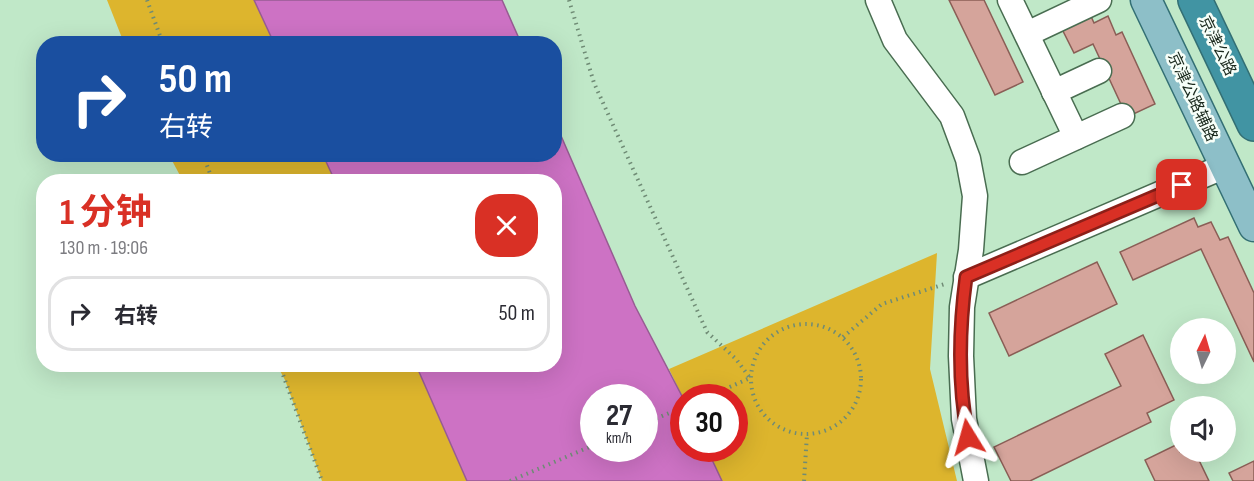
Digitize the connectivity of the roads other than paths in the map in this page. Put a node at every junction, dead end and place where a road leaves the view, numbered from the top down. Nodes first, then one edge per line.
1 (878, 0) edge
2 (1010, 0) edge
3 (1099, 0) edge
4 (1146, 0) edge
5 (1195, 0) edge
6 (1027, 34) junction
7 (1099, 71) dead end
8 (1054, 93) junction
9 (1122, 116) dead end
10 (1254, 124) edge
11 (1076, 137) junction
12 (1022, 162) dead end
13 (1225, 166) junction
14 (1254, 226) edge
15 (966, 277) junction
16 (976, 481) edge

1 - 15 street
2 - 6 street
3 - 6 street
4 - 13 main road, 京津公路辅路
5 - 10 highway, 京津公路
6 - 8 street
7 - 8 street
8 - 11 street
9 - 11 street
11 - 12 street
13 - 14 main road, 京津公路辅路
13 - 15 street
15 - 16 street

